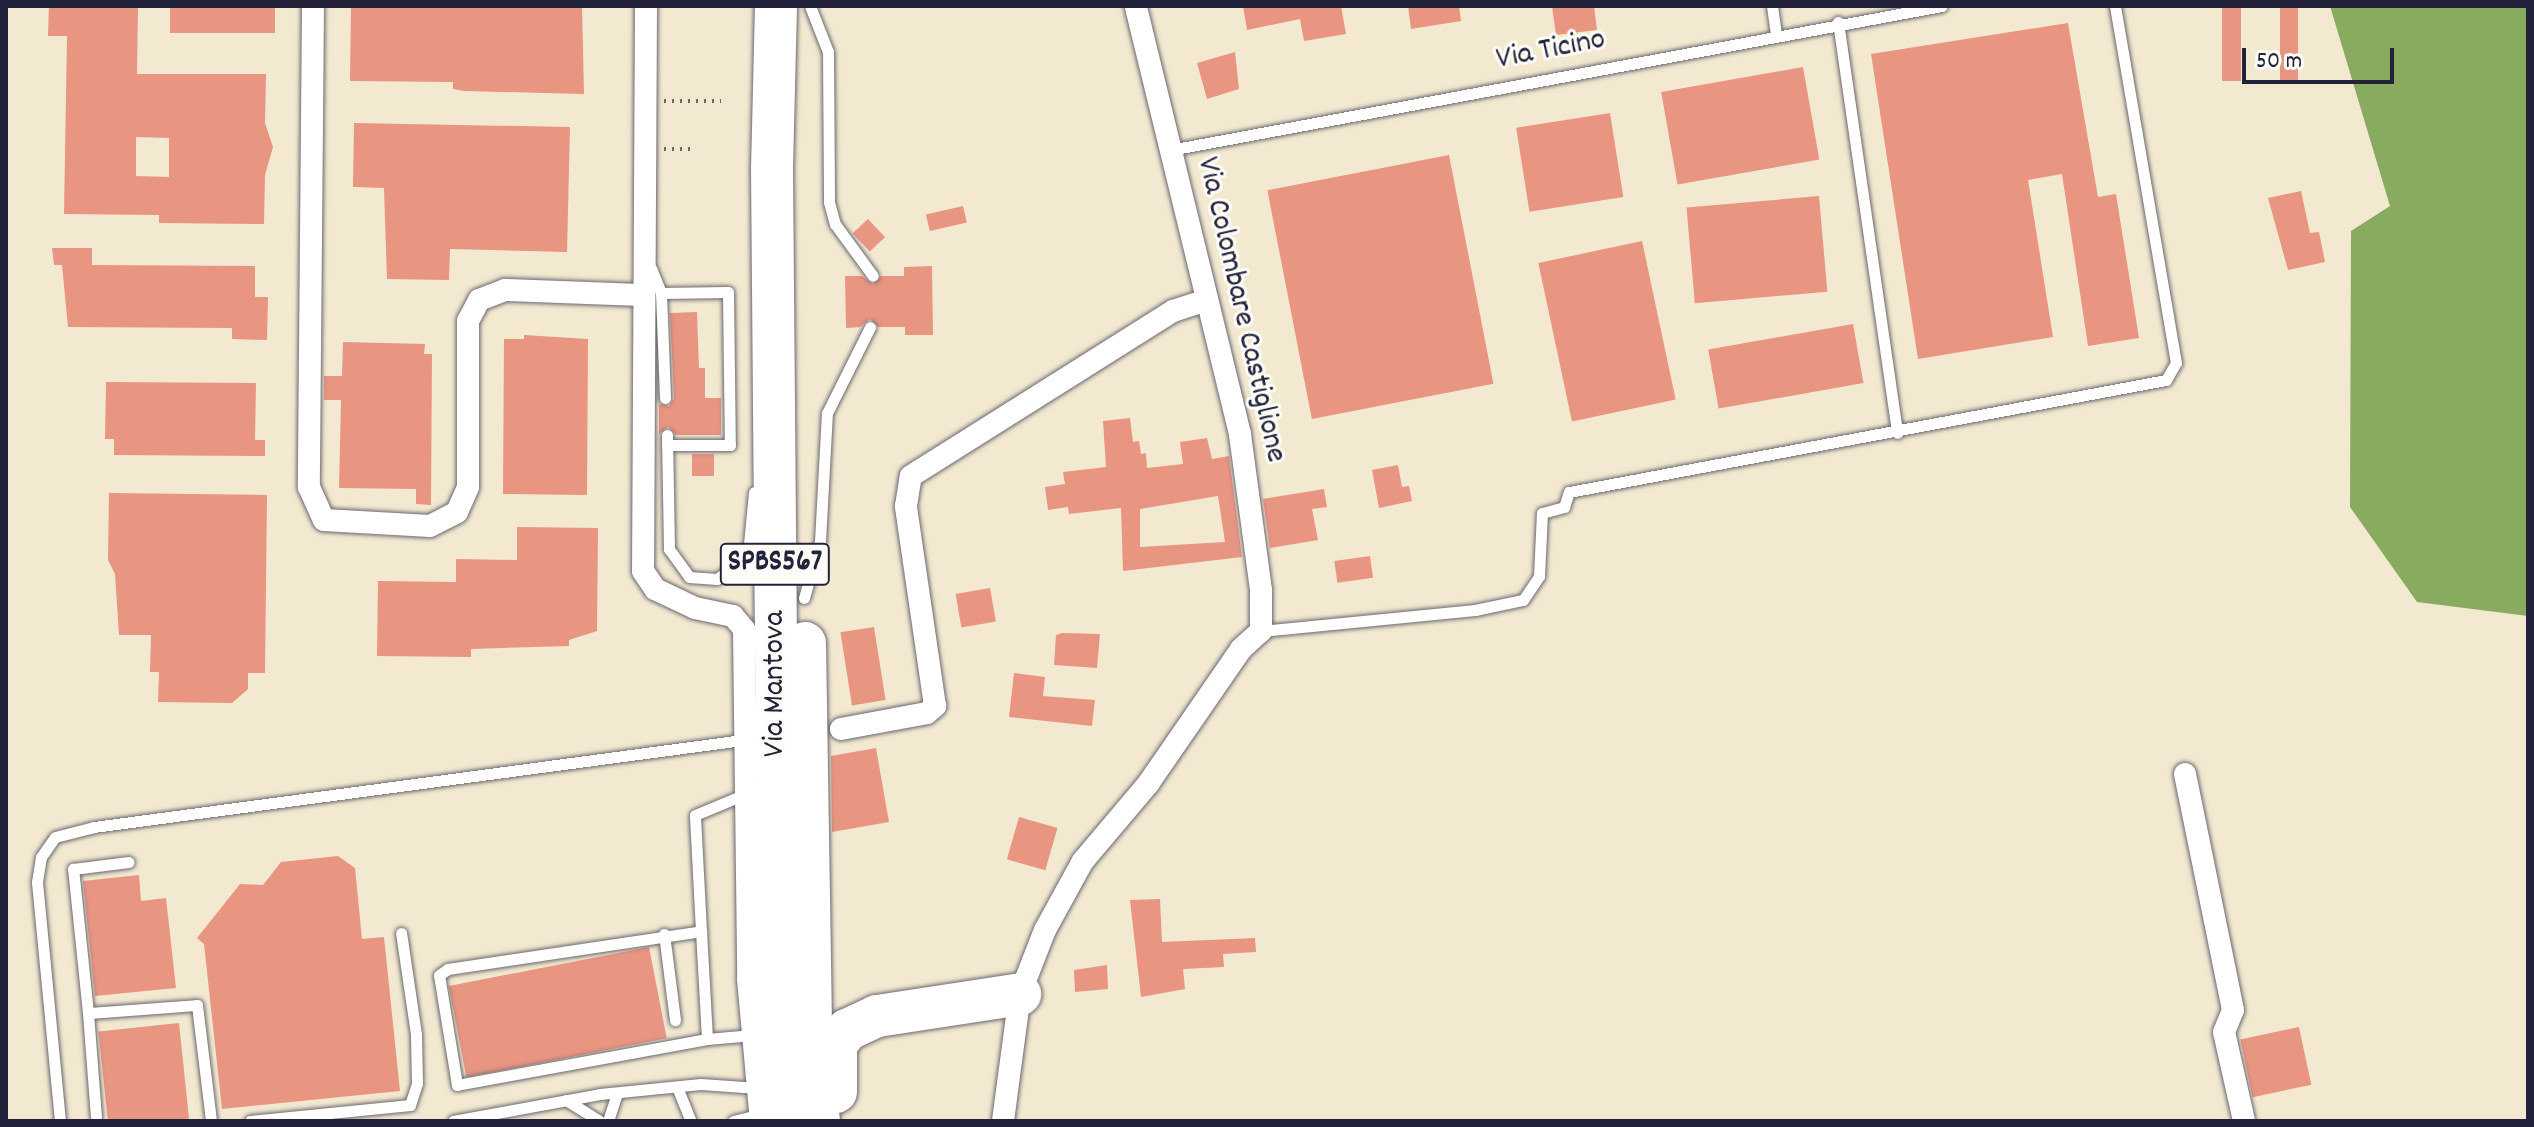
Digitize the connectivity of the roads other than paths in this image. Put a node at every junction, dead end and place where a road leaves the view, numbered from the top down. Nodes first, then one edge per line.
1 (313, 6) edge
2 (646, 6) edge
3 (776, 6) edge
4 (804, 6) edge
5 (810, 6) edge
6 (1136, 6) edge
7 (1772, 6) edge
8 (1942, 6) edge
9 (2115, 6) edge
10 (1838, 22) junction
11 (1776, 35) junction
12 (1169, 150) junction
13 (873, 276) dead end
14 (652, 294) junction
15 (1207, 300) junction
16 (773, 317) junction
17 (870, 327) dead end
18 (760, 394) dead end
19 (665, 398) dead end
20 (1897, 433) junction
21 (755, 479) dead end
22 (804, 598) junction
23 (1261, 631) junction
24 (841, 729) dead end
25 (743, 740) junction
26 (2185, 774) dead end
27 (743, 795) junction
28 (129, 862) dead end
29 (811, 919) junction
30 (701, 931) junction
31 (401, 933) dead end
32 (664, 934) junction
33 (1020, 994) junction
34 (88, 1013) junction
35 (877, 1016) junction
36 (675, 1020) dead end
37 (753, 1035) junction
38 (707, 1039) junction
39 (677, 1087) junction
40 (758, 1088) junction
41 (617, 1093) junction
42 (566, 1099) junction
43 (96, 1117) dead end
44 (770, 1119) edge
45 (60, 1121) edge
46 (211, 1121) edge
47 (250, 1121) edge
48 (453, 1121) edge
49 (599, 1121) edge
50 (608, 1121) edge
51 (691, 1121) edge
52 (733, 1121) edge
53 (819, 1121) edge
54 (838, 1121) edge
55 (1003, 1121) edge
56 (2244, 1121) edge

1 - 14 street
2 - 14 street
3 - 16 highway, Via Mantova / SPBS567
4 - 22 highway, Via Mantova / SPBS567
5 - 13 lane
6 - 12 street, Via Colombare Castiglione
7 - 11 lane
8 - 10 lane, Via Ticino
9 - 20 lane
10 - 11 lane, Via Ticino
10 - 20 lane
11 - 12 lane, Via Ticino
12 - 15 street, Via Colombare Castiglione
14 - 19 lane
14 - 21 lane
14 - 25 street
15 - 23 street, Via Colombare Castiglione
15 - 24 street
16 - 18 lane
16 - 44 highway, Via Mantova / SPBS567
17 - 22 lane
20 - 23 lane
22 - 29 highway, Via Mantova / SPBS567
23 - 33 street
25 - 27 street
25 - 45 lane
26 - 56 street
27 - 30 lane
27 - 37 street
28 - 34 lane
29 - 35 highway
29 - 53 highway, Via Mantova / SPBS567
30 - 32 lane
30 - 38 lane
31 - 47 lane
32 - 36 lane
32 - 38 lane
33 - 35 highway
33 - 55 street
34 - 43 lane
34 - 46 lane
35 - 54 highway
37 - 38 lane
37 - 40 street
39 - 40 lane
39 - 41 lane
39 - 51 lane
40 - 44 street
41 - 42 lane
41 - 50 lane
42 - 48 lane
42 - 49 lane
44 - 52 lane

